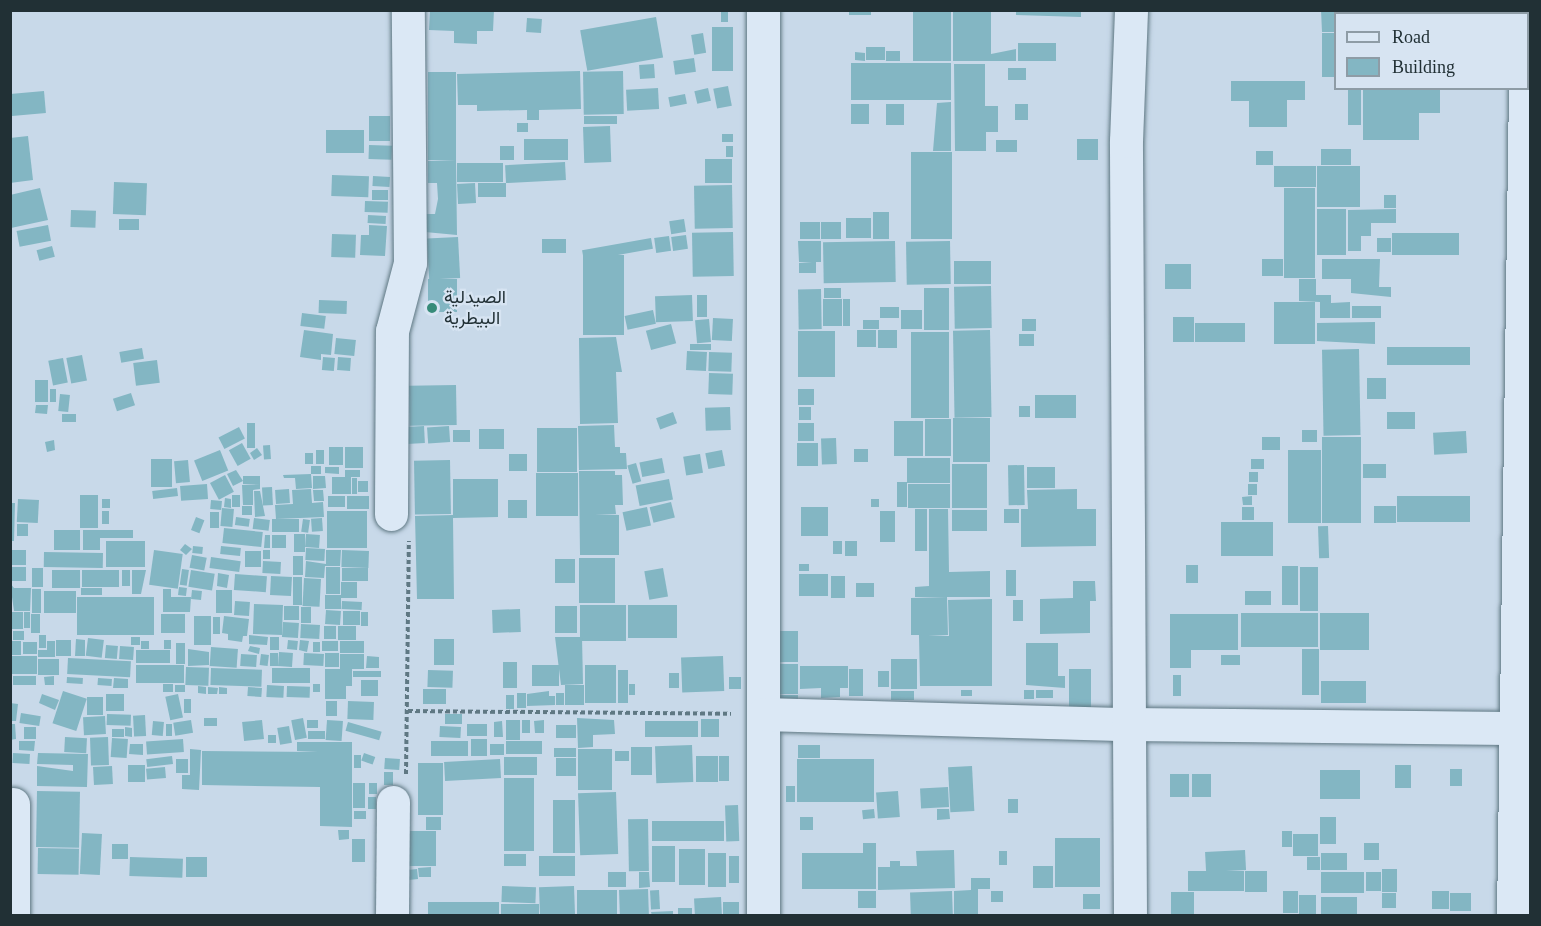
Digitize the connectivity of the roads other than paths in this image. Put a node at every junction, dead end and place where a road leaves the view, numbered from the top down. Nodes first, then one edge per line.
1 (408, 10) edge
2 (763, 10) edge
3 (1131, 10) edge
4 (1525, 90) edge
5 (391, 514) road end
6 (763, 714) junction
7 (1128, 724) junction
8 (1522, 728) edge
9 (393, 802) road end
10 (13, 804) dead end
11 (13, 915) edge
12 (392, 915) edge
13 (763, 915) edge
14 (1130, 915) edge
15 (1514, 915) edge

1 - 5 street
2 - 6 street
3 - 7 street
4 - 8 street
6 - 7 street
6 - 13 street
7 - 8 street
7 - 14 street
8 - 15 street
9 - 12 street
10 - 11 street

